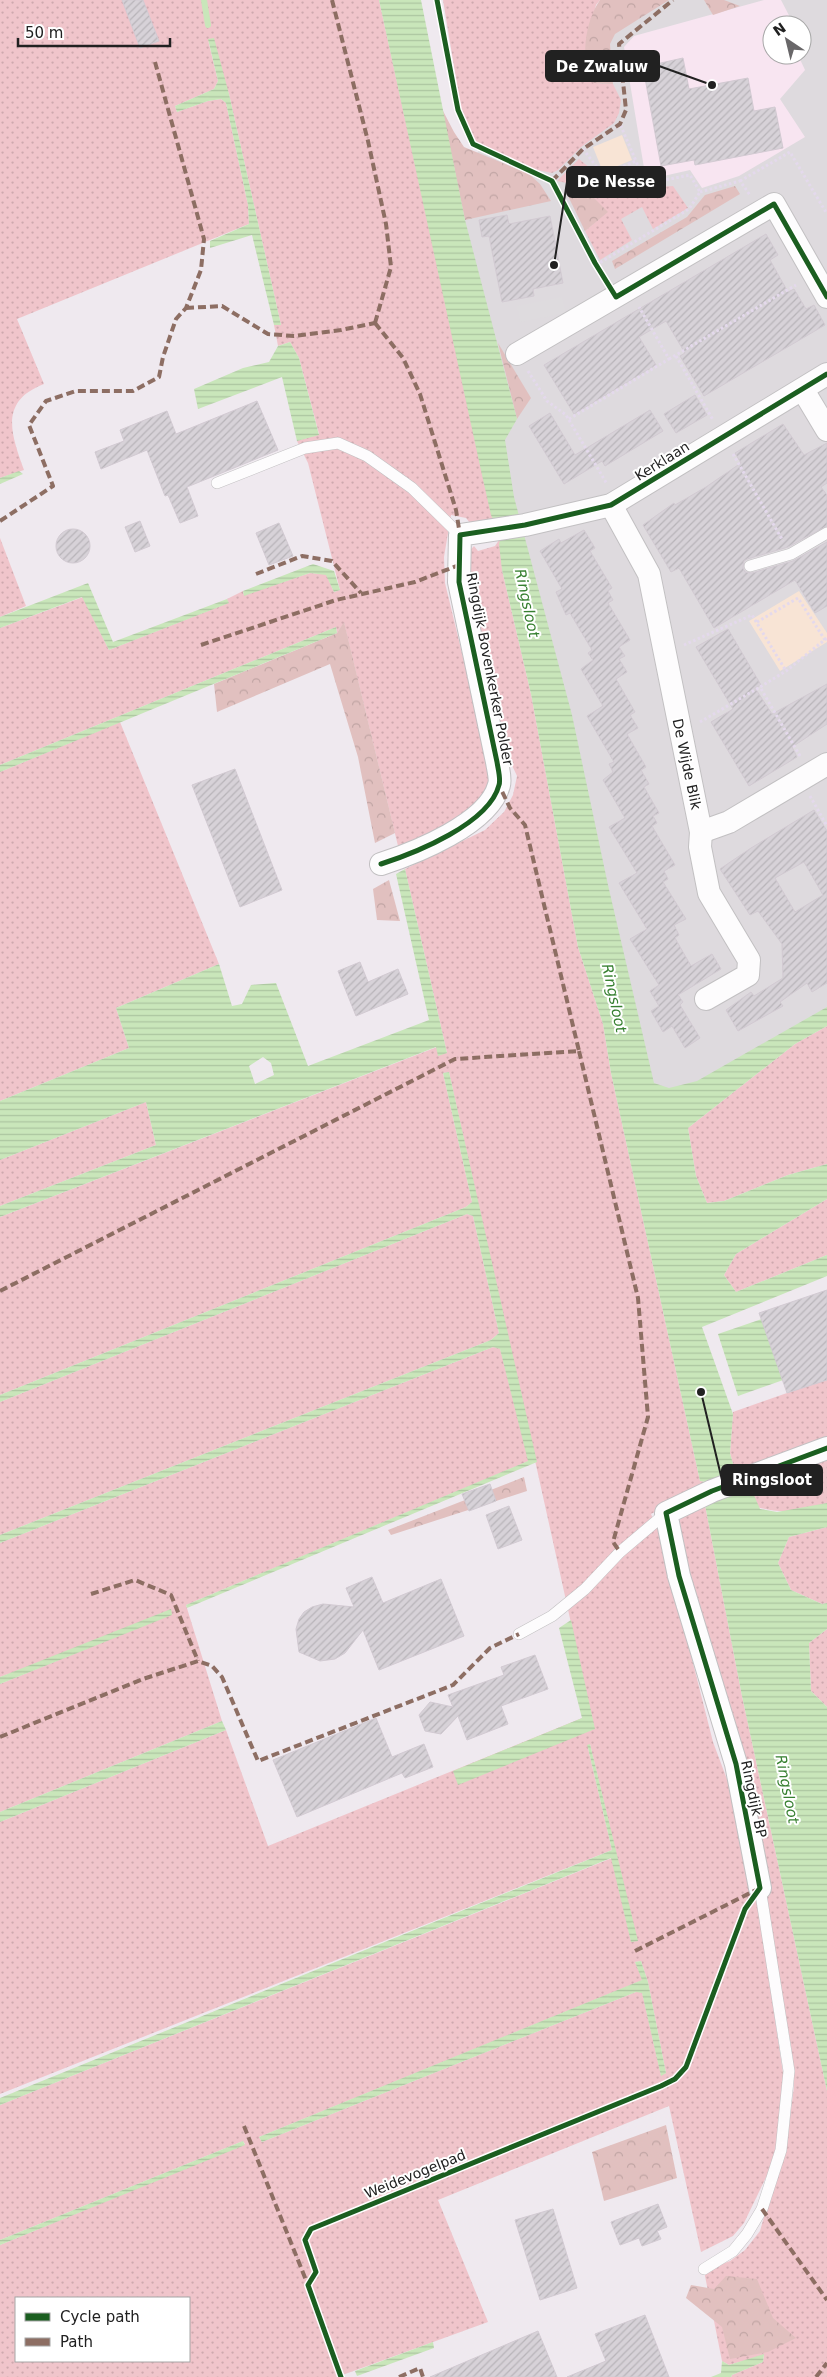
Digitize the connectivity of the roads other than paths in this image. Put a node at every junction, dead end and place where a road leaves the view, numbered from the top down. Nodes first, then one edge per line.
1 (827, 297) edge
2 (517, 354) road end
3 (827, 374) edge
4 (803, 390) junction
5 (827, 430) edge
6 (217, 483) dead end
7 (614, 503) junction
8 (827, 533) edge
9 (460, 535) junction
10 (750, 566) dead end
11 (812, 772) edge
12 (701, 832) junction
13 (381, 864) dead end
14 (706, 999) dead end
15 (827, 1448) edge
16 (666, 1513) junction
17 (518, 1634) dead end
18 (760, 1888) joint
19 (704, 2269) dead end

1 - 2 street
3 - 4 street, Kerklaan
4 - 5 street
4 - 7 street, Kerklaan
6 - 9 lane
7 - 9 street, Kerklaan
7 - 12 street, De Wijde Blik
8 - 10 lane
9 - 13 street, Ringdijk Bovenkerker Polder
11 - 12 street
12 - 14 street, De Wijde Blik
15 - 16 street
16 - 17 lane
16 - 18 street, Ringdijk BP
18 - 19 lane, Ringdijk BP

